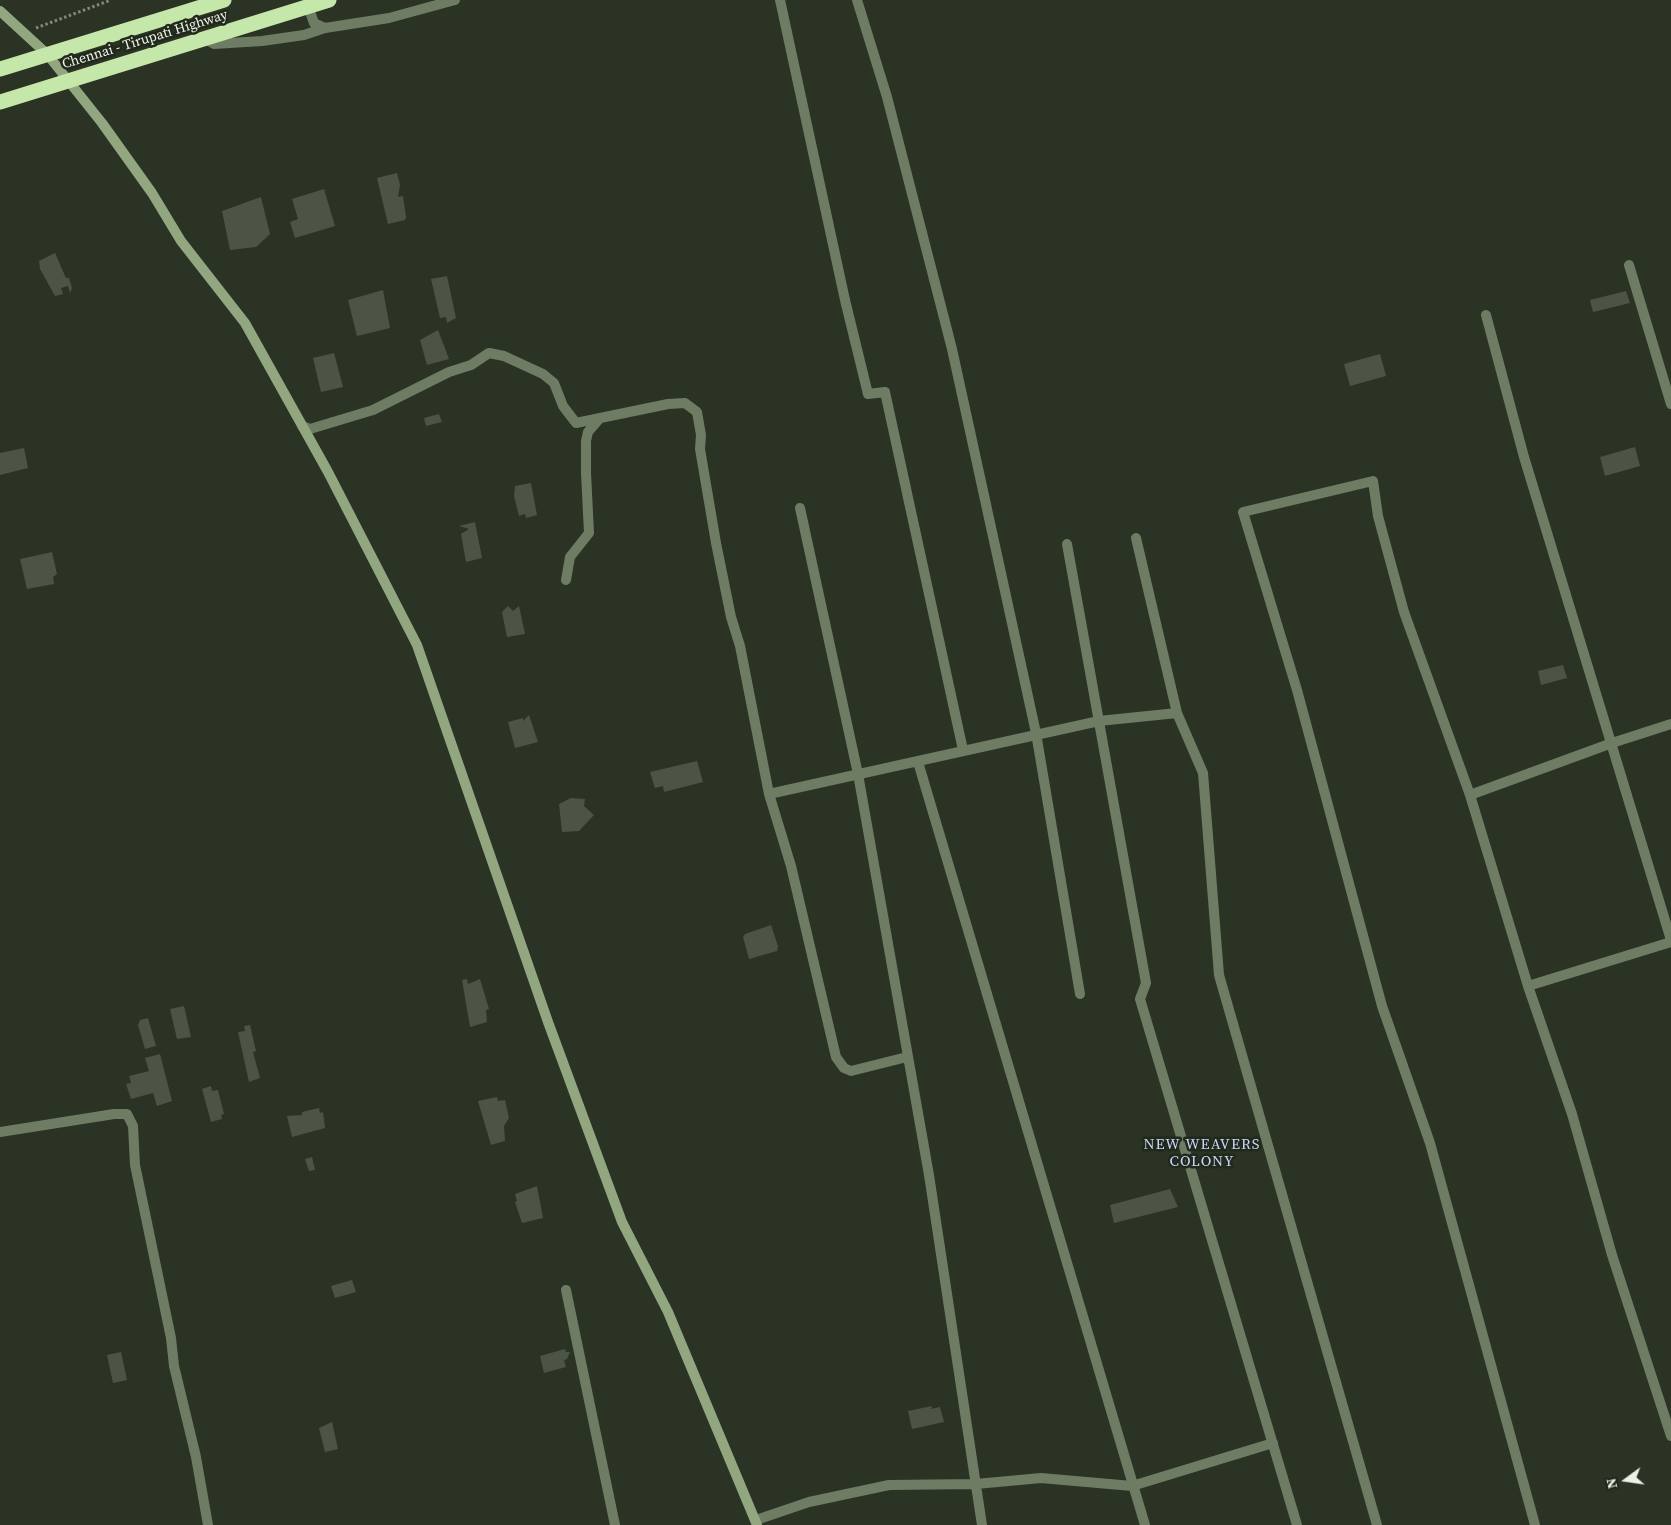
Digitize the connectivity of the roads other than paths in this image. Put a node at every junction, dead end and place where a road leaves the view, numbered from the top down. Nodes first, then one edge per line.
1 (224, 0) edge
2 (329, 0) edge
3 (456, 0) edge
4 (780, 0) edge
5 (857, 0) edge
6 (308, 6) junction
7 (0, 11) edge
8 (324, 28) junction
9 (205, 39) junction
10 (47, 54) junction
11 (0, 69) edge
12 (68, 80) junction
13 (0, 102) edge
14 (1629, 265) dead end
15 (1486, 315) dead end
16 (1671, 404) edge
17 (600, 418) junction
18 (302, 426) junction
19 (800, 508) dead end
20 (1136, 538) dead end
21 (1068, 544) dead end
22 (566, 580) dead end
23 (1177, 713) junction
24 (1099, 721) junction
25 (1671, 724) edge
26 (1036, 733) junction
27 (1612, 743) junction
28 (963, 750) junction
29 (918, 762) junction
30 (858, 774) junction
31 (769, 794) junction
32 (1470, 795) junction
33 (1671, 941) edge
34 (1528, 986) junction
35 (1080, 994) dead end
36 (907, 1057) junction
37 (0, 1132) edge
38 (566, 1290) dead end
39 (1671, 1436) edge
40 (1274, 1444) junction
41 (976, 1484) junction
42 (1132, 1486) junction
43 (757, 1522) edge
44 (208, 1525) edge
45 (615, 1525) edge
46 (982, 1525) edge
47 (1145, 1525) edge
48 (1297, 1525) edge
49 (1376, 1525) edge
50 (1535, 1525) edge

1 - 10 highway, Chennai - Tirupati Highway
2 - 6 highway, Chennai - Tirupati Highway
3 - 8 street
4 - 28 street
5 - 26 street
6 - 8 street
6 - 9 highway, Chennai - Tirupati Highway
7 - 10 main road
8 - 9 street
9 - 12 highway, Chennai - Tirupati Highway
10 - 11 highway, Chennai - Tirupati Highway
10 - 12 main road
12 - 13 highway, Chennai - Tirupati Highway
12 - 18 main road
14 - 16 street
15 - 27 street
17 - 18 street
17 - 22 street
17 - 31 street
18 - 43 main road
19 - 30 street
20 - 23 street
21 - 24 street
23 - 24 street
23 - 49 street
24 - 26 street
24 - 40 street
25 - 27 street
26 - 28 street
26 - 35 street
27 - 32 street
27 - 33 street
28 - 29 street
29 - 30 street
29 - 42 street
30 - 31 street
30 - 36 street
31 - 36 street
32 - 34 street
32 - 50 street
33 - 34 street
34 - 39 street
36 - 41 street
37 - 44 street
38 - 45 street
40 - 42 street
40 - 48 street
41 - 42 street
41 - 43 street
41 - 46 street
42 - 47 street

